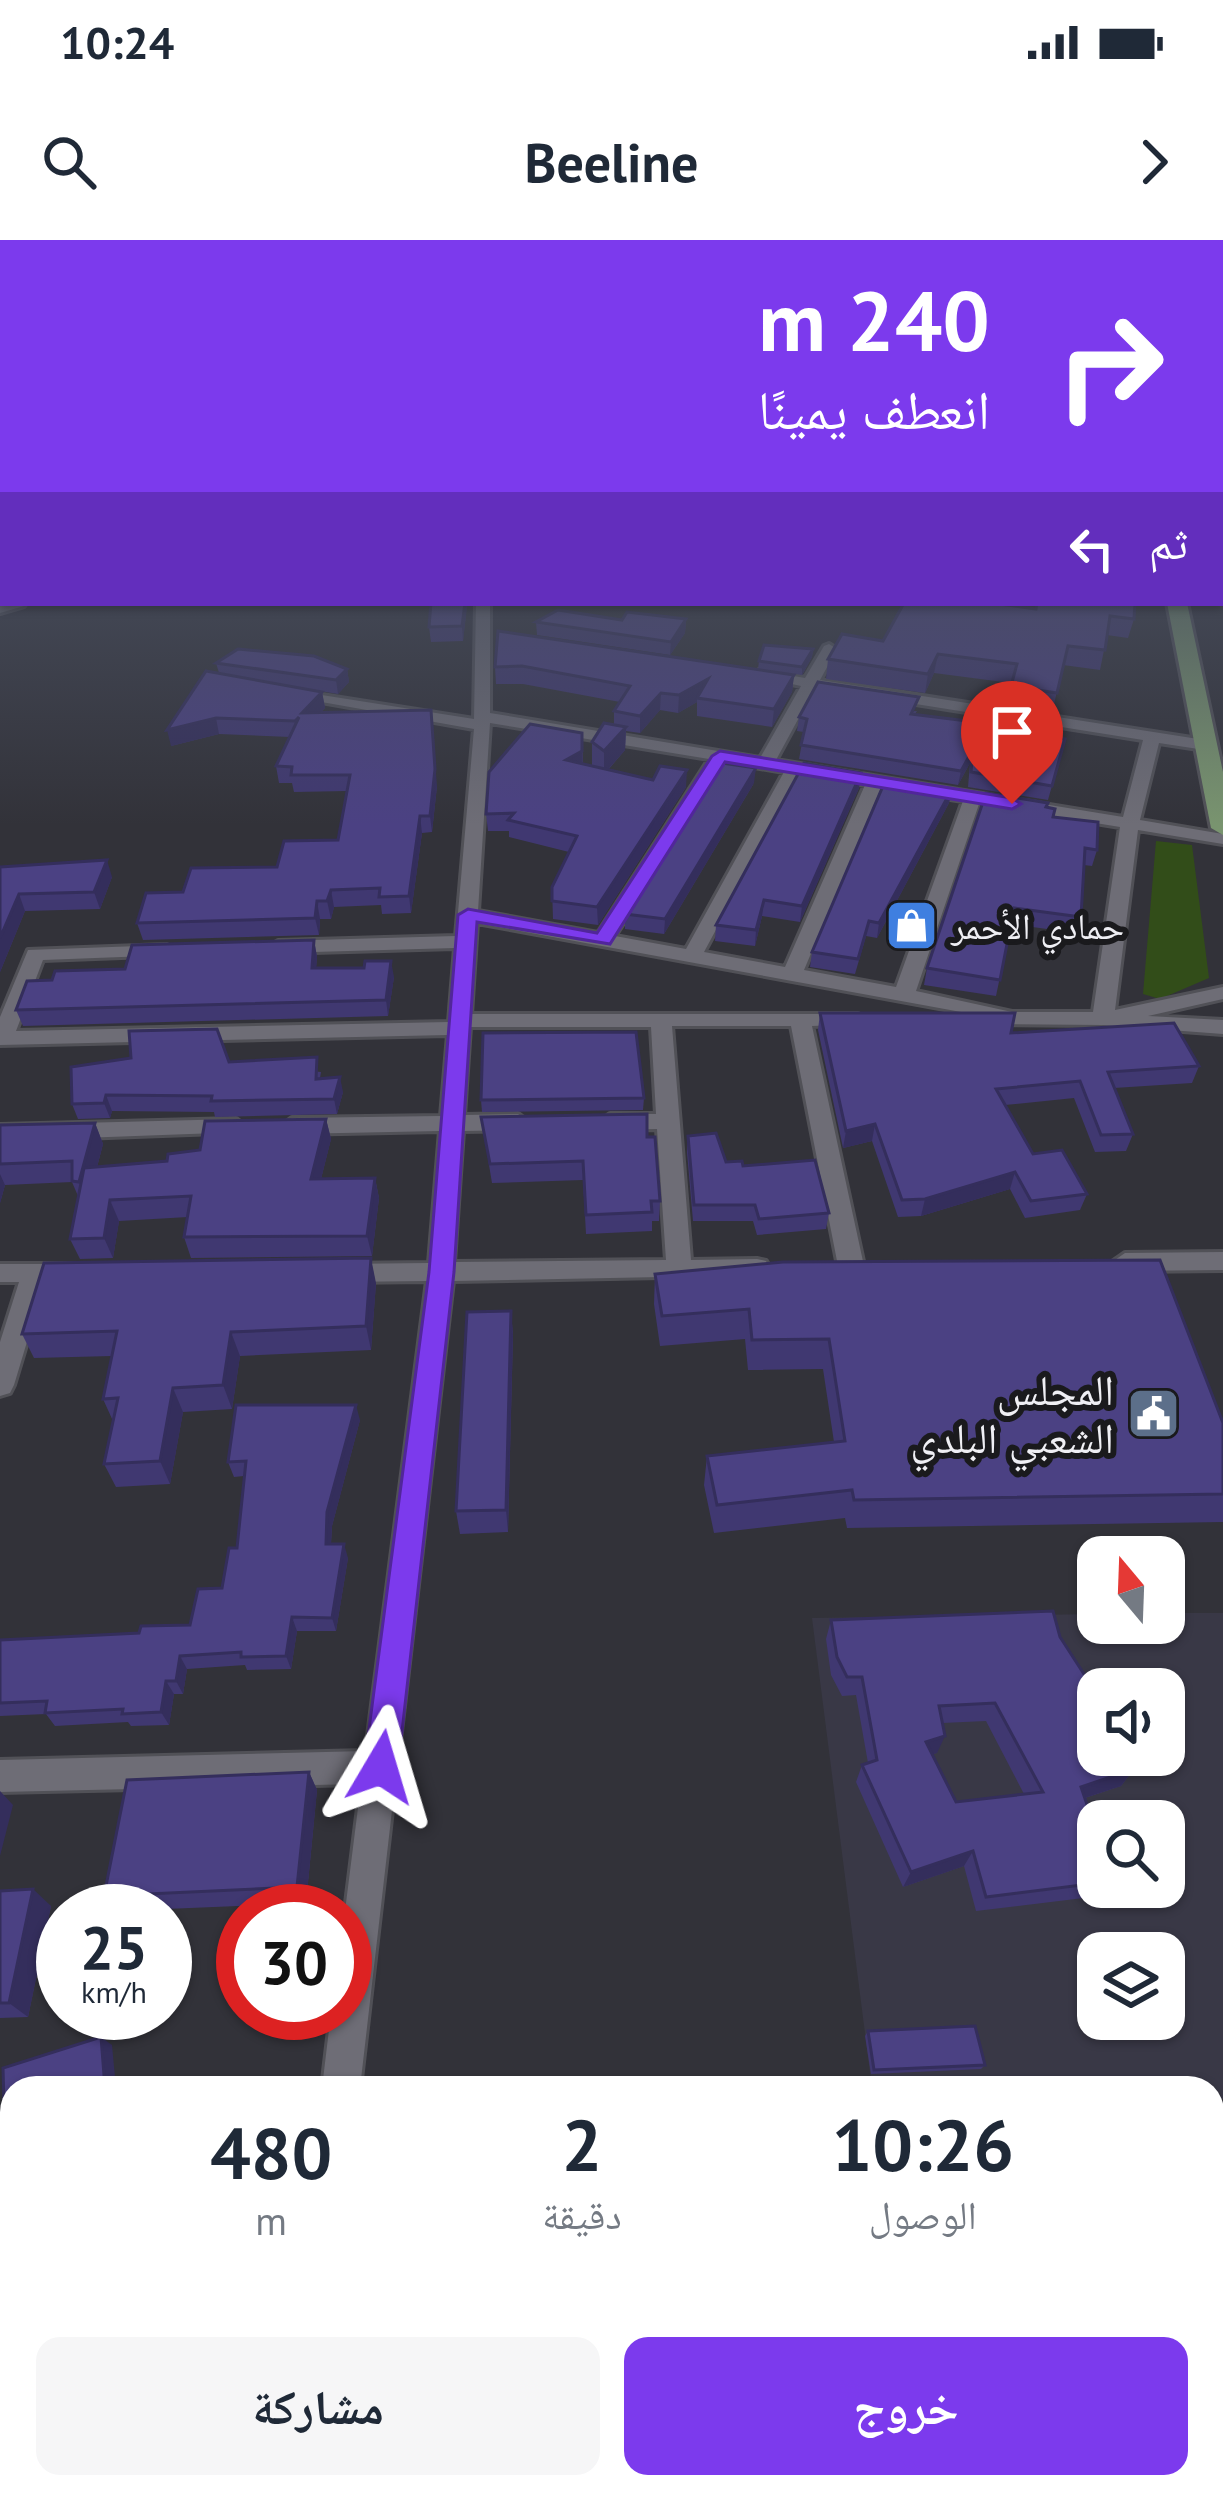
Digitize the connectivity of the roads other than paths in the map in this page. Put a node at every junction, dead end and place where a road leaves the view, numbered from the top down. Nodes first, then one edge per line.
1 (487, 614) edge
2 (1180, 614) edge
3 (1201, 614) edge
4 (829, 649) edge
5 (1210, 650) dead end
6 (738, 672) edge
7 (808, 682) junction
8 (268, 692) edge
9 (482, 721) junction
10 (1153, 736) junction
11 (1205, 745) junction
12 (720, 756) junction
13 (766, 763) junction
14 (795, 768) junction
15 (875, 781) junction
16 (973, 797) junction
17 (1130, 823) junction
18 (1223, 828) edge
19 (1223, 839) edge
20 (466, 928) junction
21 (603, 940) junction
22 (250, 948) edge
23 (178, 950) edge
24 (692, 956) junction
25 (792, 974) junction
26 (1223, 993) edge
27 (904, 995) junction
28 (1029, 1018) junction
29 (800, 1019) junction
30 (1103, 1019) junction
31 (661, 1020) junction
32 (459, 1025) junction
33 (1223, 1028) edge
34 (2, 1037) edge
35 (668, 1121) junction
36 (548, 1122) edge
37 (596, 1122) edge
38 (452, 1123) junction
39 (0, 1133) edge
40 (1223, 1261) edge
41 (1107, 1263) edge
42 (852, 1266) edge
43 (786, 1267) edge
44 (679, 1269) junction
45 (442, 1272) junction
46 (0, 1273) edge
47 (35, 1273) junction
48 (107, 1273) edge
49 (322, 1273) edge
50 (0, 1385) edge
51 (381, 1767) junction
52 (0, 1776) edge
53 (342, 2076) edge

1 - 9 street
2 - 11 main road
3 - 5 main road
4 - 7 street
6 - 7 street
7 - 10 street
7 - 13 street
8 - 9 street
9 - 12 street
9 - 20 street
10 - 11 street
10 - 17 street
11 - 18 main road
12 - 13 street
12 - 21 street
13 - 14 street
14 - 15 street
14 - 24 street
15 - 16 street
15 - 25 street
16 - 17 street
16 - 27 street
17 - 19 street
17 - 30 street
20 - 21 street
20 - 22 street
20 - 32 street
21 - 24 street
23 - 34 street
24 - 25 street
25 - 27 street
26 - 30 street
27 - 28 street
28 - 29 street
28 - 30 street
29 - 31 street
29 - 42 street
30 - 33 street
31 - 32 street
31 - 35 street
32 - 34 street
32 - 38 street
35 - 37 street
35 - 44 street
36 - 38 street
38 - 39 street
38 - 45 street
40 - 41 street
43 - 44 street
44 - 45 street
45 - 49 street
45 - 51 street
46 - 47 street
47 - 48 street
47 - 50 street
51 - 52 street
51 - 53 street

